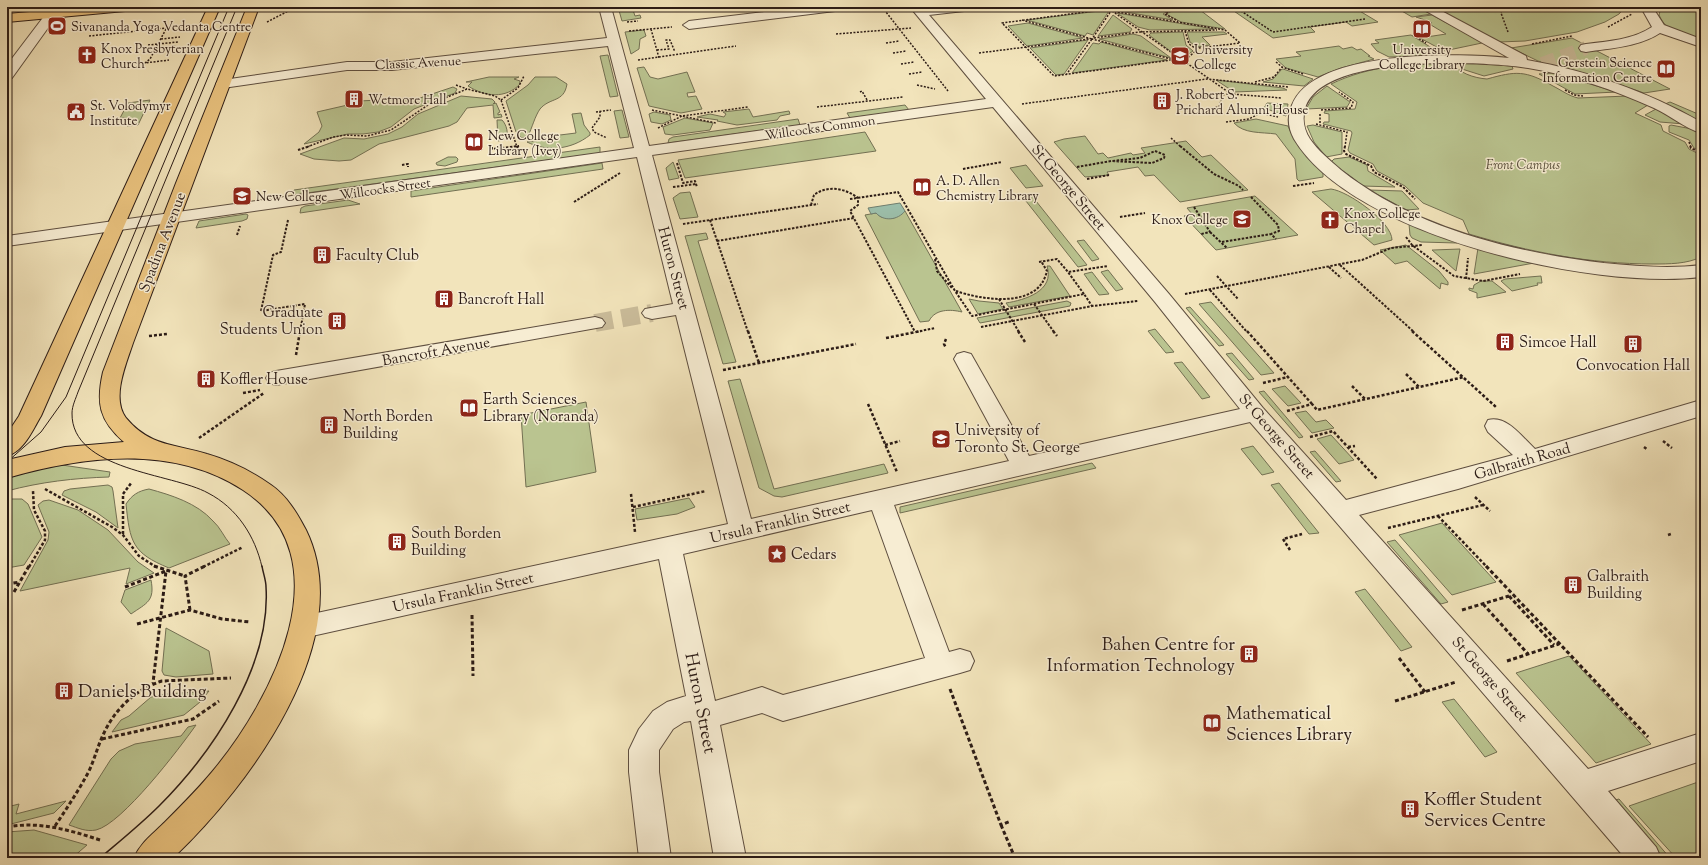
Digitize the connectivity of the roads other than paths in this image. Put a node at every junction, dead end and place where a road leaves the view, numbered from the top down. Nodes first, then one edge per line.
1 (120, 7) edge
2 (214, 7) edge
3 (253, 7) edge
4 (605, 7) edge
5 (835, 7) edge
6 (964, 7) edge
7 (1425, 7) edge
8 (1650, 7) edge
9 (918, 10) edge
10 (54, 11) edge
11 (7, 18) edge
12 (688, 25) dead end
13 (1659, 28) junction
14 (614, 41) junction
15 (1491, 43) junction
16 (1701, 43) edge
17 (1586, 48) tunnel mouth
18 (14, 58) edge
19 (1474, 58) junction
20 (1533, 66) junction
21 (7, 75) edge
22 (223, 84) junction
23 (998, 102) junction
24 (1701, 128) edge
25 (643, 152) junction
26 (171, 218) junction
27 (116, 225) junction
28 (7, 241) edge
29 (1701, 270) edge
30 (684, 308) junction
31 (652, 313) tunnel mouth
32 (595, 323) tunnel mouth
33 (964, 359) dead end
34 (285, 377) road end
35 (1701, 408) edge
36 (1255, 413) junction
37 (1497, 417) road end
38 (7, 448) edge
39 (168, 453) junction
40 (1531, 459) junction
41 (1023, 466) junction
42 (7, 469) edge
43 (880, 499) junction
44 (1342, 510) junction
45 (742, 530) junction
46 (669, 547) junction
47 (303, 627) junction
48 (703, 711) junction
49 (1701, 747) edge
50 (1583, 785) junction
51 (150, 858) edge
52 (655, 858) edge
53 (730, 858) edge
54 (1645, 858) edge

1 - 10 main road
2 - 27 main road
3 - 22 main road, Spadina Avenue
4 - 14 street, Huron Street
5 - 12 street
6 - 9 street
7 - 15 street
8 - 13 street
9 - 23 street, St George Street
10 - 11 main road
10 - 18 street
13 - 16 street
13 - 17 street
14 - 22 street, Classic Avenue
14 - 25 street, Huron Street
15 - 19 street
15 - 20 street
18 - 21 street
19 - 20 street
19 - 29 street
20 - 24 street
22 - 26 main road, Spadina Avenue
23 - 25 street, Willcocks Common
23 - 36 street, St George Street
25 - 26 street, Willcocks Street
25 - 30 street, Huron Street
26 - 27 street, Willcocks Street
26 - 39 main road, Spadina Avenue
27 - 28 street, Willcocks Street
27 - 38 main road
30 - 31 street
30 - 45 street, Huron Street
32 - 34 street, Bancroft Avenue
33 - 41 street
35 - 40 street, Galbraith Road
36 - 41 street, Ursula Franklin Street
36 - 44 street, St George Street
37 - 40 street
39 - 42 main road
39 - 47 main road
40 - 44 street, Galbraith Road
41 - 43 street, Ursula Franklin Street
43 - 45 street, Ursula Franklin Street
43 - 48 street
44 - 50 street, St George Street
45 - 46 street, Ursula Franklin Street
46 - 47 street, Ursula Franklin Street
46 - 48 street, Huron Street
47 - 51 main road
48 - 52 street
48 - 53 street, Huron Street
49 - 50 street
50 - 54 street, St George Street

